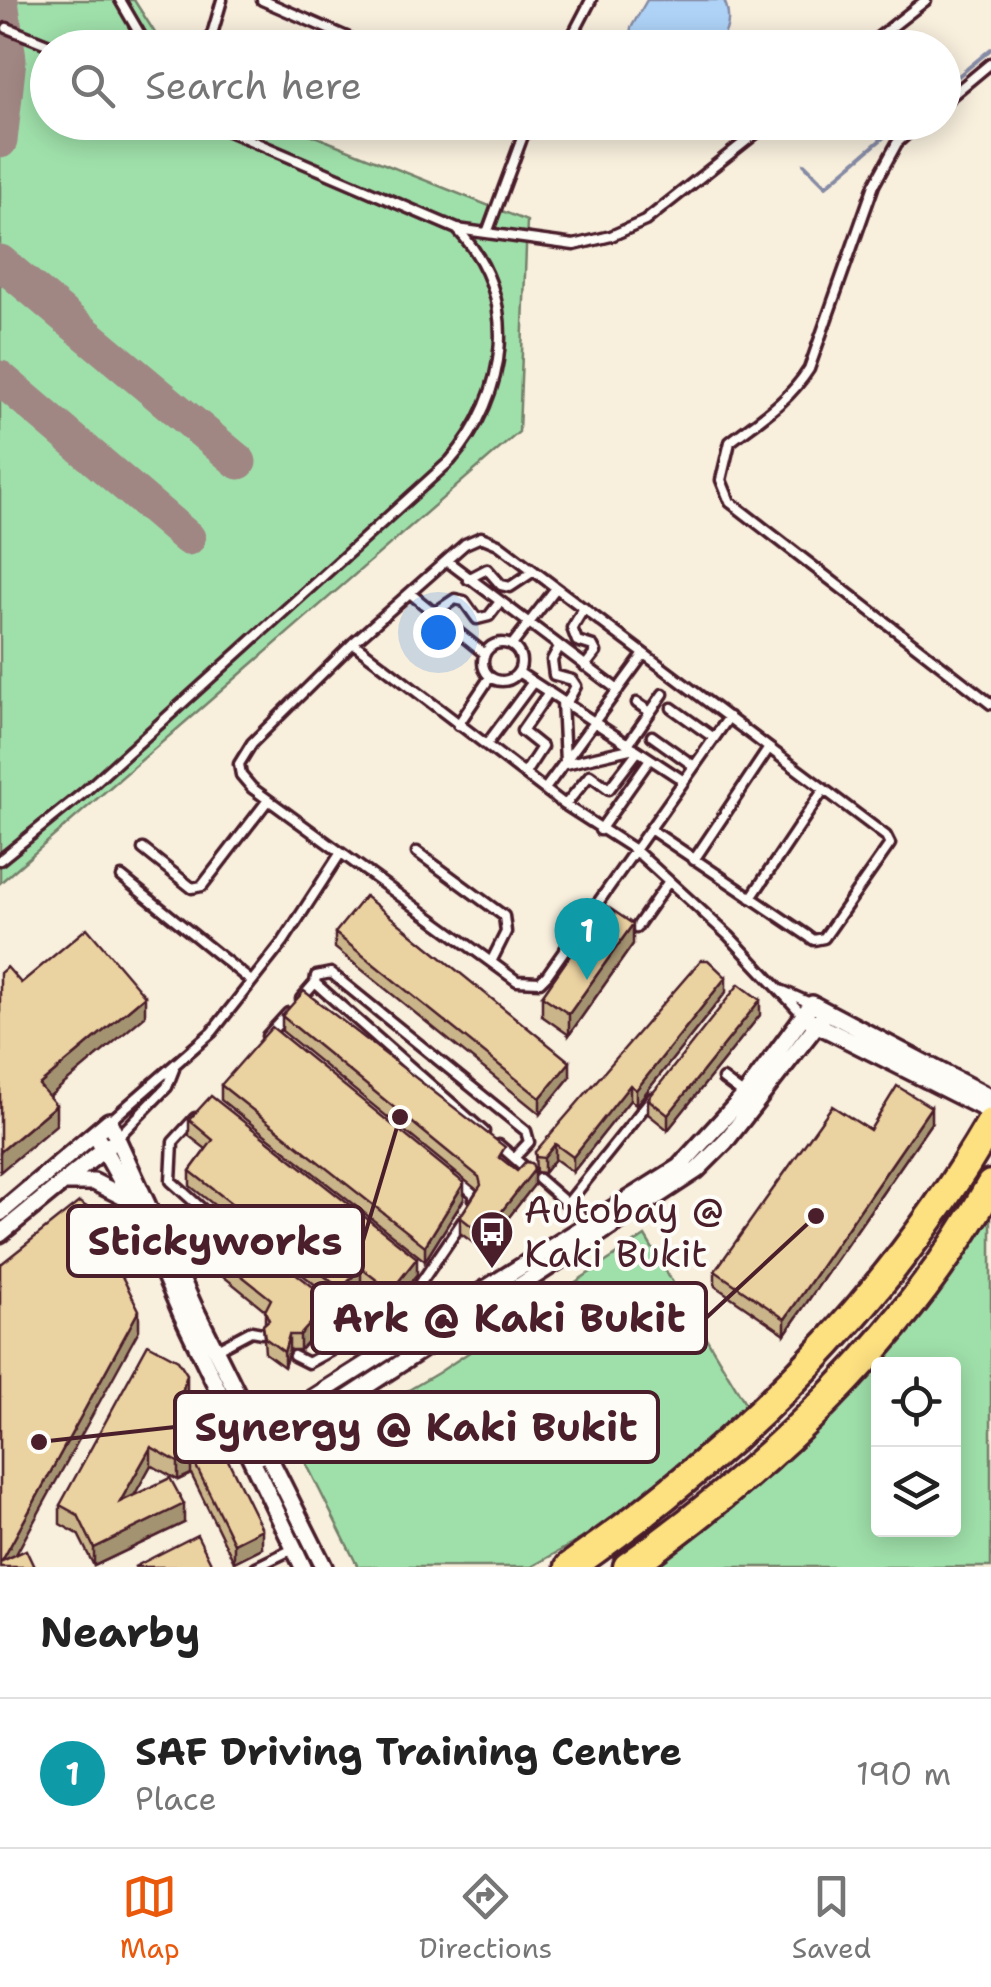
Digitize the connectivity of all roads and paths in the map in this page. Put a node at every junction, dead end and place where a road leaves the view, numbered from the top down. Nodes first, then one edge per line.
1 (120, 0) edge
2 (222, 0) edge
3 (262, 0) edge
4 (591, 0) edge
5 (926, 0) edge
6 (7, 28) dead end
7 (138, 30) edge
8 (213, 30) edge
9 (331, 30) edge
10 (575, 30) edge
11 (888, 30) edge
12 (30, 37) edge
13 (991, 63) edge
14 (961, 88) edge
15 (250, 140) edge
16 (521, 140) edge
17 (747, 140) edge
18 (900, 140) edge
19 (457, 230) junction
20 (487, 233) junction
21 (447, 561) junction
22 (534, 571) junction
23 (468, 580) junction
24 (556, 588) junction
25 (412, 594) junction
26 (500, 603) junction
27 (584, 608) junction
28 (434, 613) junction
29 (528, 625) junction
30 (353, 643) junction
31 (512, 645) junction
32 (559, 647) junction
33 (485, 654) junction
34 (644, 654) junction
35 (585, 666) junction
36 (518, 672) junction
37 (490, 676) junction
38 (533, 682) junction
39 (618, 690) junction
40 (549, 692) junction
41 (664, 694) dead end
42 (564, 702) junction
43 (637, 703) dead end
44 (991, 704) edge
45 (672, 708) dead end
46 (650, 712) junction
47 (729, 717) junction
48 (596, 723) junction
49 (458, 725) junction
50 (652, 736) dead end
51 (714, 738) junction
52 (487, 744) junction
53 (633, 748) junction
54 (769, 748) junction
55 (650, 759) junction
56 (565, 764) junction
57 (694, 766) junction
58 (525, 772) junction
59 (684, 780) junction
60 (545, 789) junction
61 (824, 789) junction
62 (268, 800) junction
63 (565, 805) junction
64 (650, 829) junction
65 (600, 830) junction
66 (143, 849) dead end
67 (634, 850) junction
68 (417, 852) dead end
69 (340, 854) junction
70 (0, 860) edge
71 (694, 860) junction
72 (122, 877) dead end
73 (669, 881) junction
74 (750, 898) junction
75 (636, 928) edge
76 (491, 962) junction
77 (252, 981) junction
78 (316, 983) junction
79 (780, 989) junction
80 (815, 1015) junction
81 (272, 1032) junction
82 (262, 1043) edge
83 (286, 1044) edge
84 (175, 1068) junction
85 (723, 1079) dead end
86 (664, 1083) edge
87 (991, 1098) edge
88 (751, 1099) junction
89 (201, 1111) edge
90 (991, 1112) edge
91 (109, 1121) junction
92 (991, 1123) edge
93 (95, 1134) junction
94 (117, 1138) junction
95 (103, 1151) junction
96 (537, 1154) edge
97 (514, 1158) junction
98 (454, 1176) edge
99 (539, 1179) dead end
100 (60, 1183) junction
101 (991, 1186) edge
102 (133, 1202) junction
103 (567, 1204) junction
104 (0, 1213) edge
105 (217, 1221) edge
106 (590, 1223) junction
107 (0, 1234) edge
108 (604, 1234) junction
109 (204, 1240) dead end
110 (412, 1260) edge
111 (174, 1262) junction
112 (428, 1272) junction
113 (320, 1299) edge
114 (364, 1332) junction
115 (262, 1334) edge
116 (217, 1349) junction
117 (294, 1356) dead end
118 (260, 1434) junction
119 (244, 1441) junction
120 (268, 1450) junction
121 (252, 1460) junction
122 (317, 1554) edge
123 (297, 1561) edge
124 (256, 1567) edge
125 (570, 1567) edge
126 (628, 1567) edge

1 - 7 lane
2 - 8 lane
3 - 9 lane
4 - 10 lane
5 - 11 lane
6 - 12 lane
13 - 14 lane
15 - 19 lane
16 - 20 lane
17 - 20 lane
18 - 44 lane
19 - 20 lane
19 - 70 lane
21 - 22 lane
21 - 23 lane
21 - 25 lane
22 - 23 lane
22 - 24 lane
23 - 26 lane
24 - 27 lane
24 - 29 lane
25 - 28 lane
25 - 30 lane
26 - 28 lane
26 - 29 lane
27 - 34 lane
27 - 35 lane
28 - 33 lane
29 - 31 lane
29 - 32 lane
30 - 49 lane
30 - 62 lane
31 - 33 lane
31 - 36 lane
32 - 35 lane
32 - 42 lane
33 - 37 lane
34 - 39 lane
34 - 47 lane
35 - 39 lane
36 - 37 lane
36 - 38 lane
37 - 49 lane
38 - 40 lane
38 - 52 lane
39 - 48 lane
40 - 42 lane
40 - 58 lane
41 - 46 lane
42 - 48 lane
42 - 56 lane
43 - 46 lane
45 - 51 lane
46 - 53 lane
47 - 51 lane
47 - 54 lane
48 - 53 lane
48 - 56 lane
49 - 52 lane
50 - 57 lane
51 - 57 lane
52 - 58 lane
53 - 55 lane
53 - 56 lane
53 - 63 lane
54 - 61 lane
54 - 71 lane
55 - 59 lane
55 - 65 lane
56 - 60 lane
57 - 59 lane
58 - 60 lane
59 - 64 lane
60 - 63 lane
61 - 74 lane
61 - 74 lane
62 - 66 lane
62 - 69 lane
63 - 65 lane
64 - 67 lane
64 - 71 lane
65 - 67 lane
67 - 73 lane
67 - 76 lane
68 - 76 lane
69 - 76 lane
69 - 77 lane
71 - 74 lane
72 - 77 lane
73 - 75 lane
73 - 79 lane
77 - 84 lane
78 - 81 lane
78 - 97 lane
78 - 97 lane
79 - 80 lane
79 - 80 lane
80 - 87 street
80 - 88 street
80 - 90 street
81 - 82 lane
81 - 83 lane
84 - 91 lane
84 - 94 lane
85 - 88 lane
86 - 103 lane
88 - 106 street
88 - 108 street
89 - 105 lane
91 - 93 street
91 - 94 street
92 - 125 highway
93 - 95 street
93 - 104 street
94 - 95 street
94 - 111 street
95 - 100 street
95 - 102 street
96 - 97 lane
98 - 112 lane
99 - 103 lane
100 - 102 street
100 - 107 street
101 - 126 highway
102 - 119 street
103 - 106 lane
106 - 108 lane
106 - 118 street
108 - 120 street
109 - 111 lane
110 - 112 lane
111 - 116 street
112 - 114 lane
113 - 114 lane
114 - 117 lane
115 - 116 lane
116 - 118 street
118 - 119 street
118 - 120 street
119 - 121 street
120 - 121 street
120 - 122 street
121 - 123 street
122 - 123 lane
122 - 123 lane
123 - 124 lane

